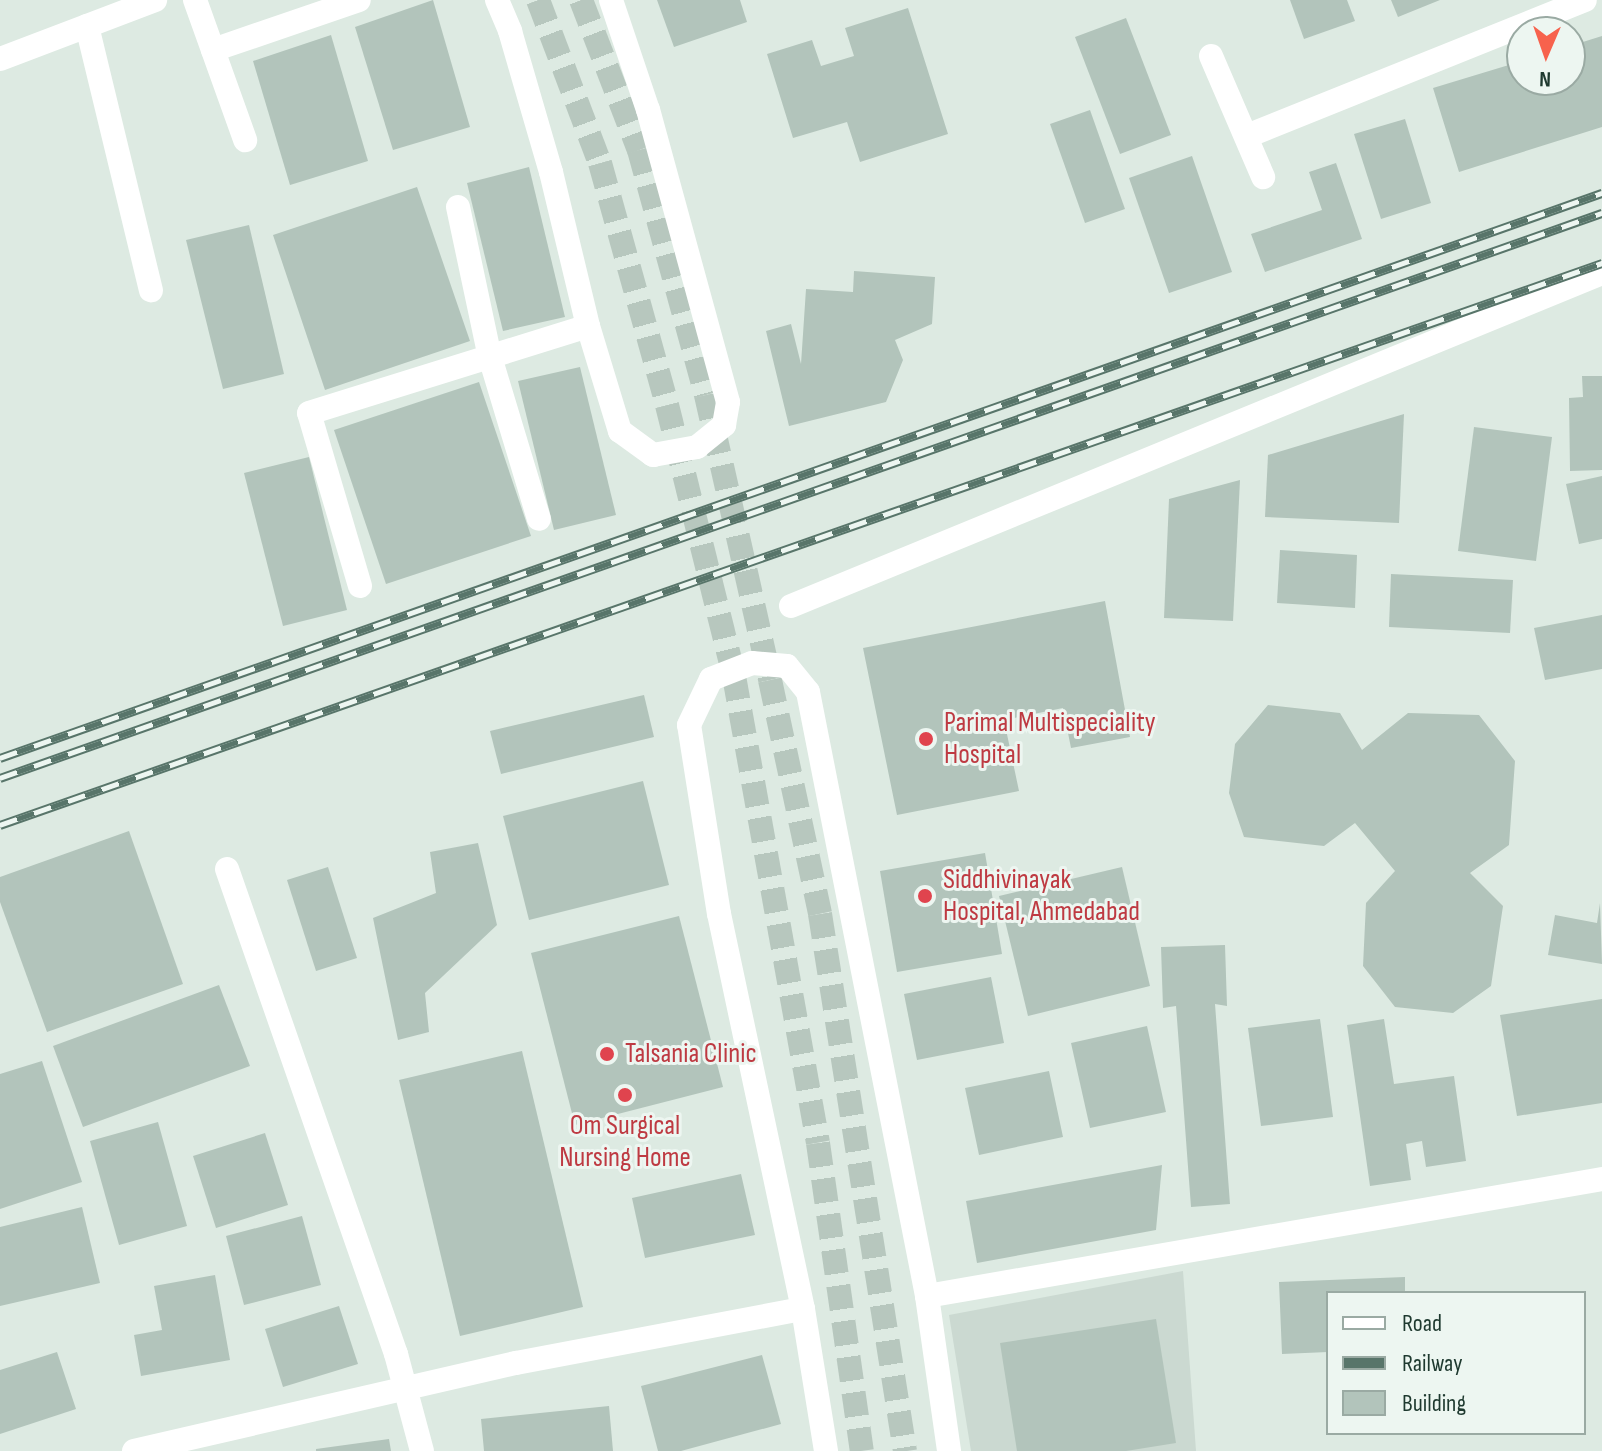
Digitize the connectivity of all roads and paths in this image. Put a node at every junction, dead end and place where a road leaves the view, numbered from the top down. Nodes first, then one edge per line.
1 (155, 0) edge
2 (195, 0) edge
3 (359, 0) edge
4 (497, 0) edge
5 (611, 0) edge
6 (1585, 0) edge
7 (87, 26) junction
8 (213, 50) junction
9 (1211, 56) dead end
10 (0, 59) edge
11 (1247, 136) junction
12 (245, 140) dead end
13 (1263, 177) dead end
14 (458, 207) dead end
15 (1602, 273) edge
16 (151, 290) dead end
17 (588, 326) junction
18 (490, 357) junction
19 (539, 519) dead end
20 (360, 586) dead end
21 (791, 606) dead end
22 (227, 869) dead end
23 (1602, 1179) edge
24 (927, 1296) junction
25 (803, 1309) junction
26 (407, 1388) junction
27 (134, 1451) edge
28 (422, 1451) edge
29 (826, 1451) edge
30 (949, 1451) edge

1 - 7 street
2 - 8 street
3 - 8 street
4 - 17 street
5 - 17 street
6 - 11 street
7 - 10 street
7 - 16 street
8 - 12 street
9 - 11 street
11 - 13 street
14 - 18 street
15 - 21 street
17 - 18 street
18 - 19 street
18 - 20 street
22 - 26 street
23 - 24 street
24 - 25 street
24 - 30 street
25 - 26 street
25 - 29 street
26 - 27 street
26 - 28 street

